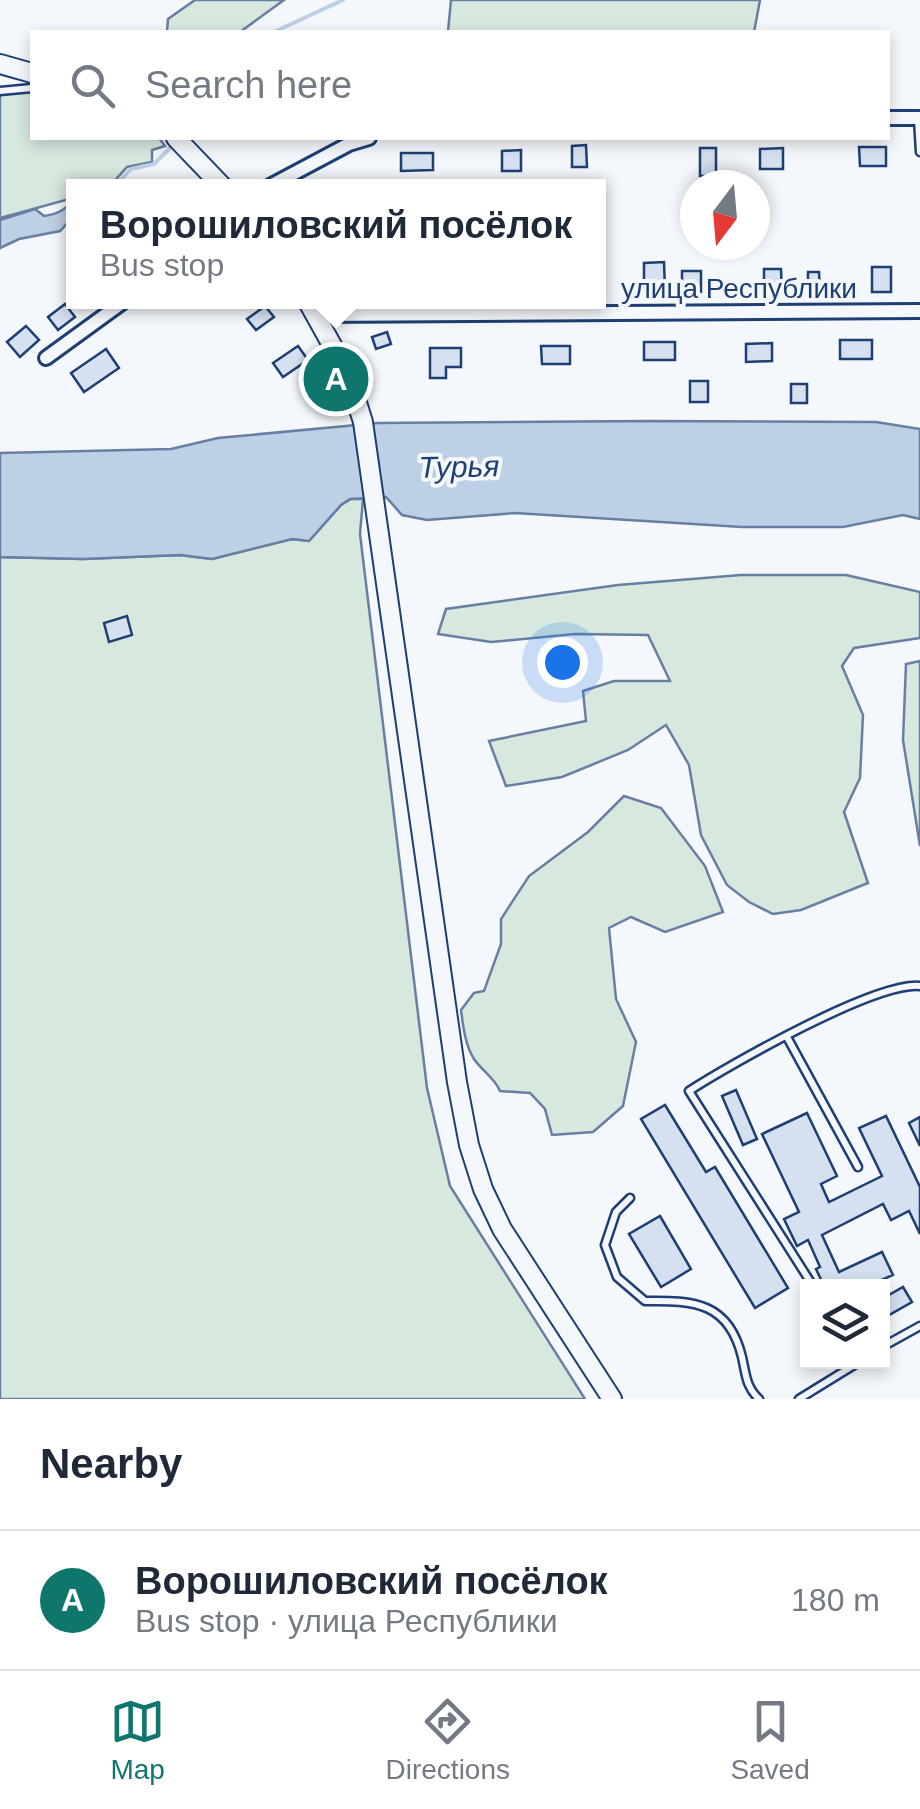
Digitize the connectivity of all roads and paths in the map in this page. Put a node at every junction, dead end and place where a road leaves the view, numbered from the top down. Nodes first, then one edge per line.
1 (0, 64) edge
2 (30, 72) edge
3 (30, 88) edge
4 (0, 91) edge
5 (890, 118) edge
6 (919, 118) edge
7 (178, 140) edge
8 (364, 140) edge
9 (920, 152) edge
10 (215, 179) edge
11 (283, 179) edge
12 (113, 309) edge
13 (314, 309) edge
14 (465, 309) edge
15 (920, 312) edge
16 (46, 358) dead end
17 (920, 986) edge
18 (787, 1036) junction
19 (858, 1167) dead end
20 (630, 1198) dead end
21 (809, 1279) edge
22 (920, 1326) edge
23 (890, 1343) edge
24 (848, 1369) edge
25 (612, 1399) edge
26 (760, 1399) edge
27 (799, 1399) edge

1 - 2 main road
3 - 4 lane
5 - 6 street
6 - 9 lane
7 - 10 main road
8 - 11 street
12 - 16 street
13 - 25 main road
14 - 15 street, улица Республики
17 - 18 lane
18 - 19 lane
18 - 21 lane
20 - 26 lane
22 - 23 lane
24 - 27 lane

